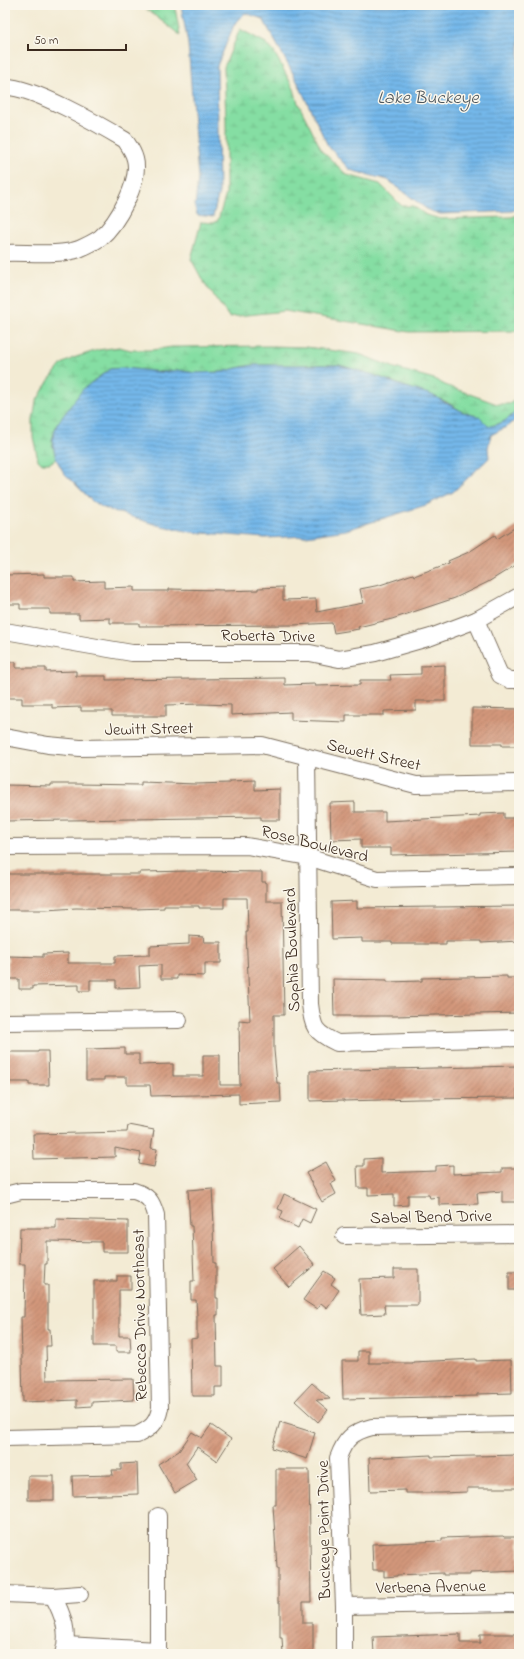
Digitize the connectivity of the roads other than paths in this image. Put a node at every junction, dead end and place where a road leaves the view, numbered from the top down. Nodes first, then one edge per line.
1 (5, 87) edge
2 (5, 253) edge
3 (519, 596) edge
4 (476, 620) junction
5 (5, 631) edge
6 (519, 680) edge
7 (5, 737) edge
8 (300, 756) junction
9 (519, 783) edge
10 (5, 847) edge
11 (308, 858) junction
12 (519, 876) edge
13 (179, 1020) dead end
14 (5, 1022) edge
15 (519, 1038) edge
16 (5, 1195) edge
17 (519, 1234) edge
18 (344, 1236) dead end
19 (519, 1424) edge
20 (5, 1438) edge
21 (158, 1516) dead end
22 (5, 1594) edge
23 (80, 1594) dead end
24 (53, 1596) junction
25 (519, 1603) edge
26 (344, 1606) junction
27 (65, 1649) edge
28 (158, 1652) edge
29 (344, 1654) edge

1 - 2 street
3 - 4 street, Roberta Drive
4 - 5 street, Roberta Drive
4 - 6 street
7 - 8 street, Jewitt Street
8 - 9 street, Sewett Street
8 - 11 street, Sophia Boulevard
10 - 11 street, Rose Boulevard
11 - 12 street, Rose Boulevard
11 - 15 street, Sophia Boulevard
13 - 14 street
16 - 20 street, Rebecca Drive Northeast
17 - 18 street, Sabal Bend Drive
19 - 26 street, Buckeye Point Drive
21 - 28 street
22 - 24 street
23 - 24 street
24 - 27 street
25 - 26 street, Verbena Avenue
26 - 29 street, Buckeye Point Drive
27 - 28 street

